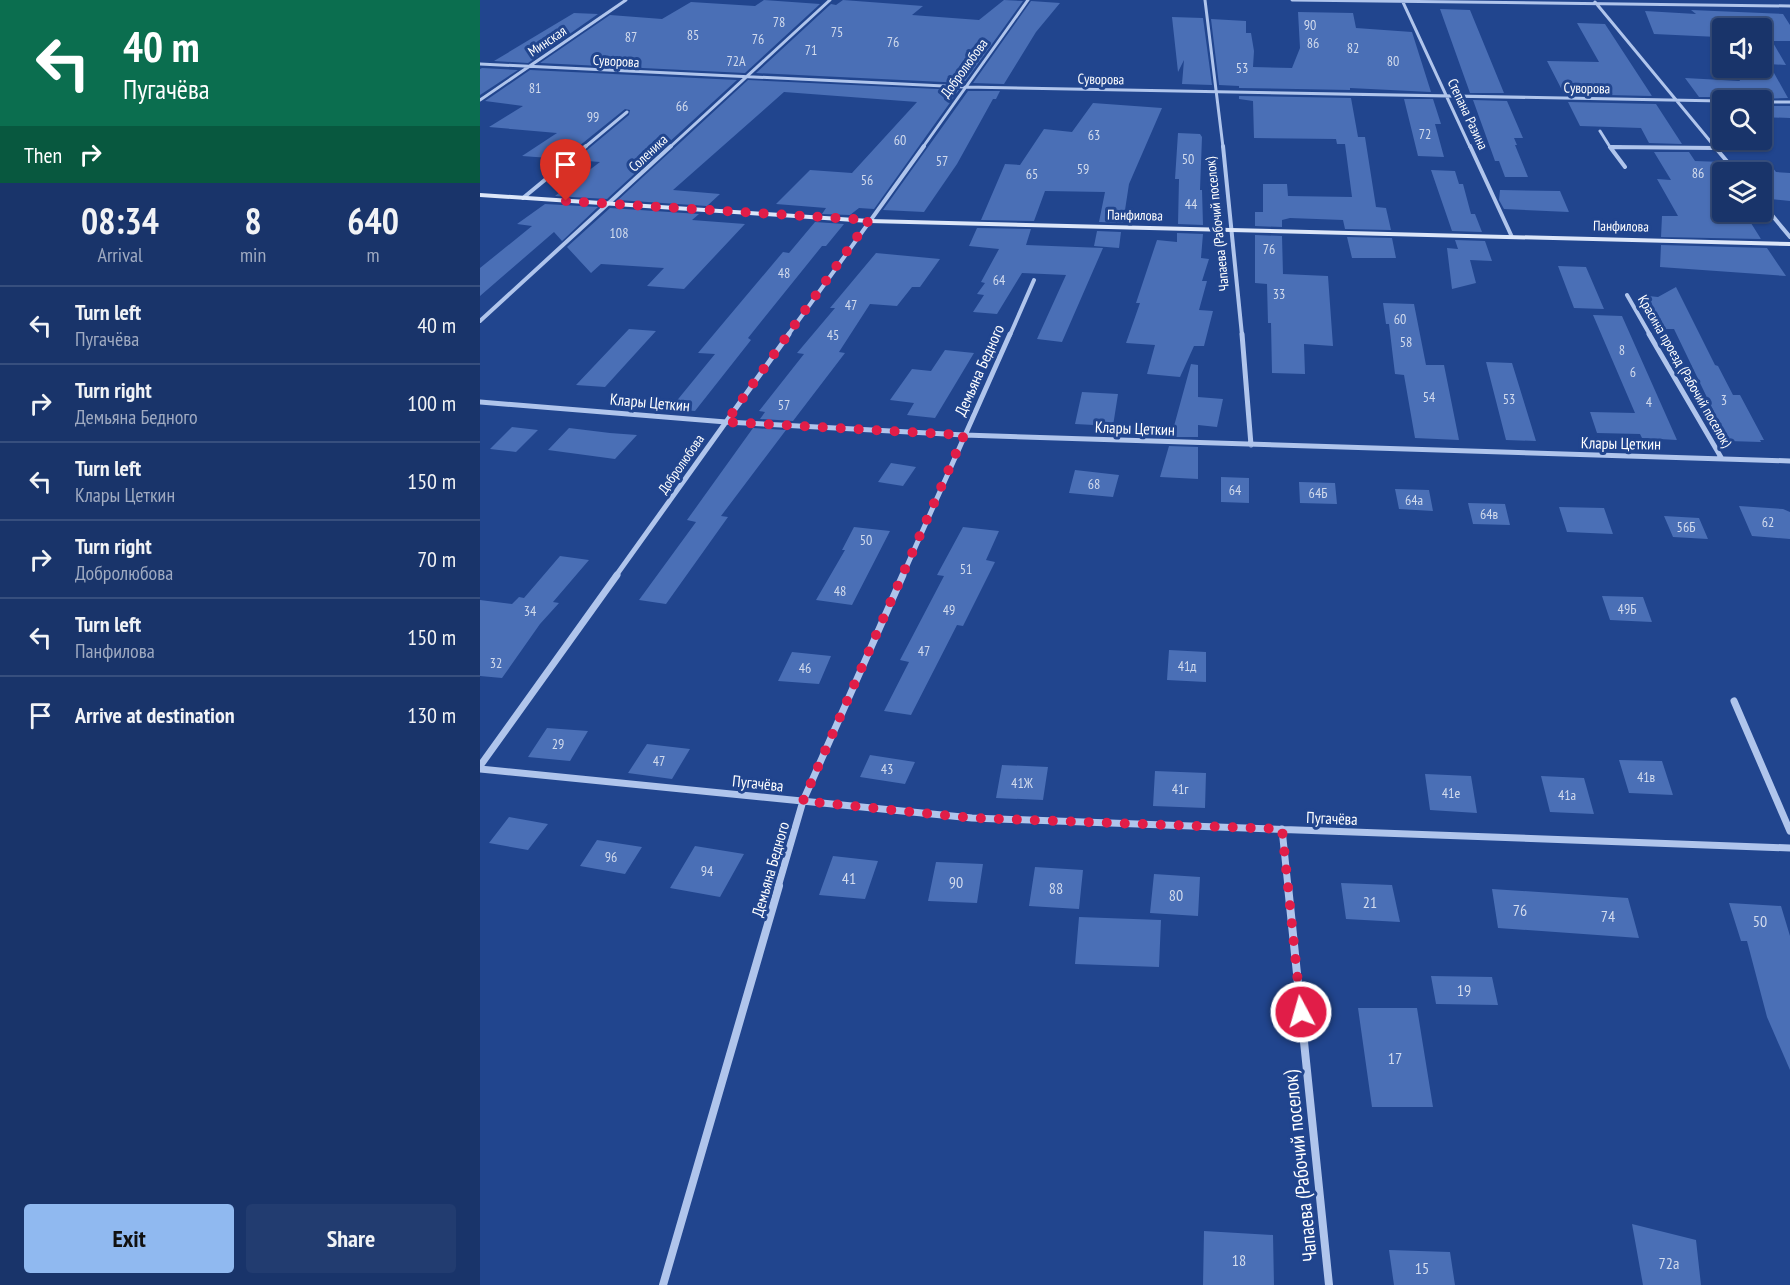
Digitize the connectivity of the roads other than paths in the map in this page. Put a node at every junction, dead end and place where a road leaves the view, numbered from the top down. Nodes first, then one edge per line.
1 (626, 0) edge
2 (830, 0) edge
3 (1028, 0) edge
4 (1205, 0) edge
5 (1292, 0) edge
6 (1782, 0) edge
7 (1402, 1) edge
8 (1594, 2) edge
9 (1790, 6) edge
10 (480, 64) edge
11 (528, 67) junction
12 (746, 77) junction
13 (965, 87) junction
14 (1216, 92) junction
15 (1446, 96) junction
16 (480, 100) edge
17 (1676, 100) junction
18 (1712, 101) edge
19 (1772, 102) edge
20 (1790, 102) edge
21 (627, 112) dead end
22 (1600, 131) dead end
23 (1712, 143) edge
24 (1610, 147) junction
25 (1712, 148) edge
26 (1718, 150) edge
27 (1728, 162) edge
28 (1624, 167) dead end
29 (480, 195) edge
30 (523, 198) junction
31 (608, 204) junction
32 (1772, 215) edge
33 (869, 220) junction
34 (1233, 231) junction
35 (1512, 237) junction
36 (1790, 237) edge
37 (1790, 244) edge
38 (1034, 280) dead end
39 (1627, 295) dead end
40 (480, 321) edge
41 (480, 402) edge
42 (726, 422) junction
43 (964, 435) junction
44 (1251, 445) junction
45 (1722, 459) junction
46 (1790, 461) edge
47 (1734, 701) dead end
48 (480, 768) edge
49 (803, 801) junction
50 (1282, 829) junction
51 (1790, 831) edge
52 (1790, 848) edge
53 (663, 1285) edge
54 (1329, 1285) edge

1 - 11 street, Минская
2 - 12 street, Соленика
3 - 13 street, Добролюбова
4 - 14 street, Чапаева (Рабочий поселок)
5 - 7 street
6 - 9 street
7 - 8 street
7 - 15 street, Степана Разина
8 - 9 street
8 - 17 street
10 - 11 street, Суворова
11 - 12 street, Суворова
11 - 16 street, Минская
12 - 13 street, Суворова
12 - 31 street, Соленика
13 - 14 street, Суворова
13 - 33 street, Добролюбова
14 - 15 street, Суворова
14 - 34 street, Чапаева (Рабочий поселок)
15 - 17 street, Суворова
15 - 35 street, Степана Разина
17 - 18 street, Суворова
17 - 23 street
19 - 20 street
21 - 30 street
22 - 24 street
24 - 25 street
24 - 28 street
26 - 27 street
29 - 30 street, Панфилова
30 - 31 street, Панфилова
31 - 33 street, Панфилова
31 - 40 street, Соленика
32 - 36 street
33 - 34 street, Панфилова
33 - 42 street, Добролюбова
34 - 35 street, Панфилова
34 - 44 street, Чапаева (Рабочий поселок)
35 - 37 street, Панфилова
38 - 43 street, Демьяна Бедного
39 - 45 street, Красина проезд (Рабочий поселок)
41 - 42 street, Клары Цеткин
42 - 43 street, Клары Цеткин
42 - 48 street, Добролюбова
43 - 44 street, Клары Цеткин
43 - 49 street, Демьяна Бедного
44 - 45 street, Клары Цеткин
45 - 46 street, Клары Цеткин
47 - 51 street
48 - 49 street, Пугачёва
49 - 50 street, Пугачёва
49 - 53 street, Демьяна Бедного
50 - 52 street, Пугачёва
50 - 54 street, Чапаева (Рабочий поселок)

